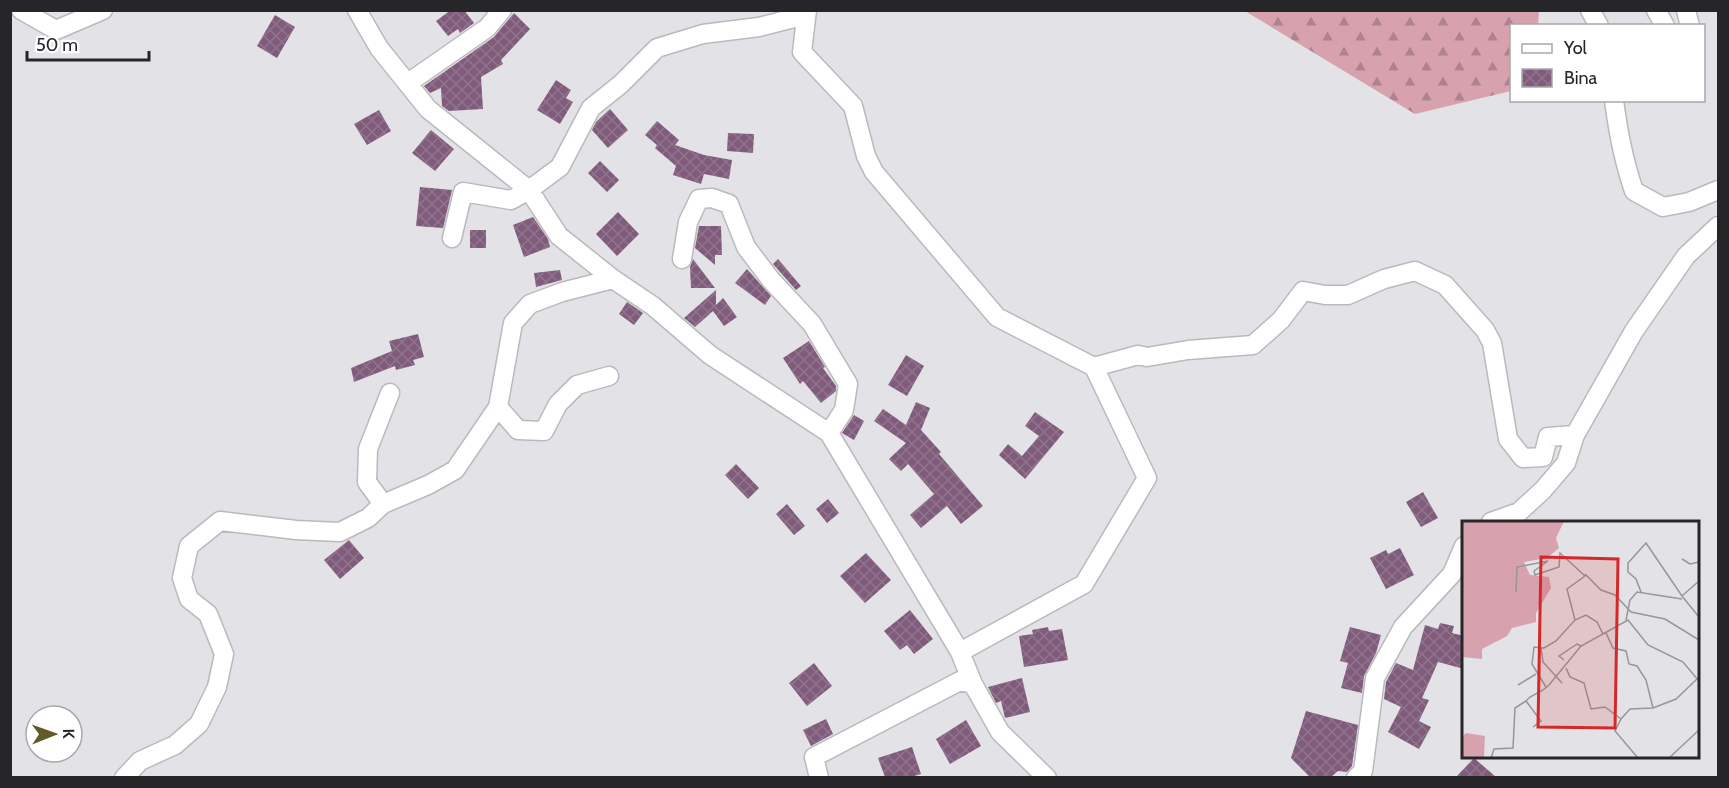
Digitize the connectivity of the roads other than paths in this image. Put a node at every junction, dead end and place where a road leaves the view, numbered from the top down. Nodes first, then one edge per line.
1 (21, 10) edge
2 (103, 10) edge
3 (357, 10) edge
4 (502, 10) edge
5 (1590, 10) edge
6 (1656, 10) edge
7 (807, 13) edge
8 (1598, 24) edge
9 (1664, 24) edge
10 (408, 83) junction
11 (1614, 102) edge
12 (529, 190) junction
13 (1719, 190) edge
14 (1719, 226) edge
15 (452, 238) dead end
16 (682, 259) dead end
17 (613, 279) junction
18 (1094, 367) junction
19 (609, 376) dead end
20 (390, 393) dead end
21 (498, 407) junction
22 (830, 433) junction
23 (1575, 435) junction
24 (383, 504) junction
25 (1494, 521) edge
26 (1462, 551) edge
27 (960, 652) junction
28 (973, 684) junction
29 (124, 777) edge
30 (819, 777) edge
31 (1047, 777) edge
32 (1356, 777) edge

1 - 2 street
3 - 10 street
4 - 10 street
5 - 8 street
6 - 9 street
7 - 12 street
7 - 18 street
10 - 12 street
11 - 13 street
12 - 15 street
12 - 17 street
14 - 23 street
16 - 22 street
17 - 21 street
17 - 22 street
18 - 23 street
18 - 27 street
19 - 21 street
20 - 24 street
21 - 24 street
22 - 27 street
23 - 25 street
24 - 29 street
26 - 32 street
27 - 28 street
28 - 30 street
28 - 31 street

